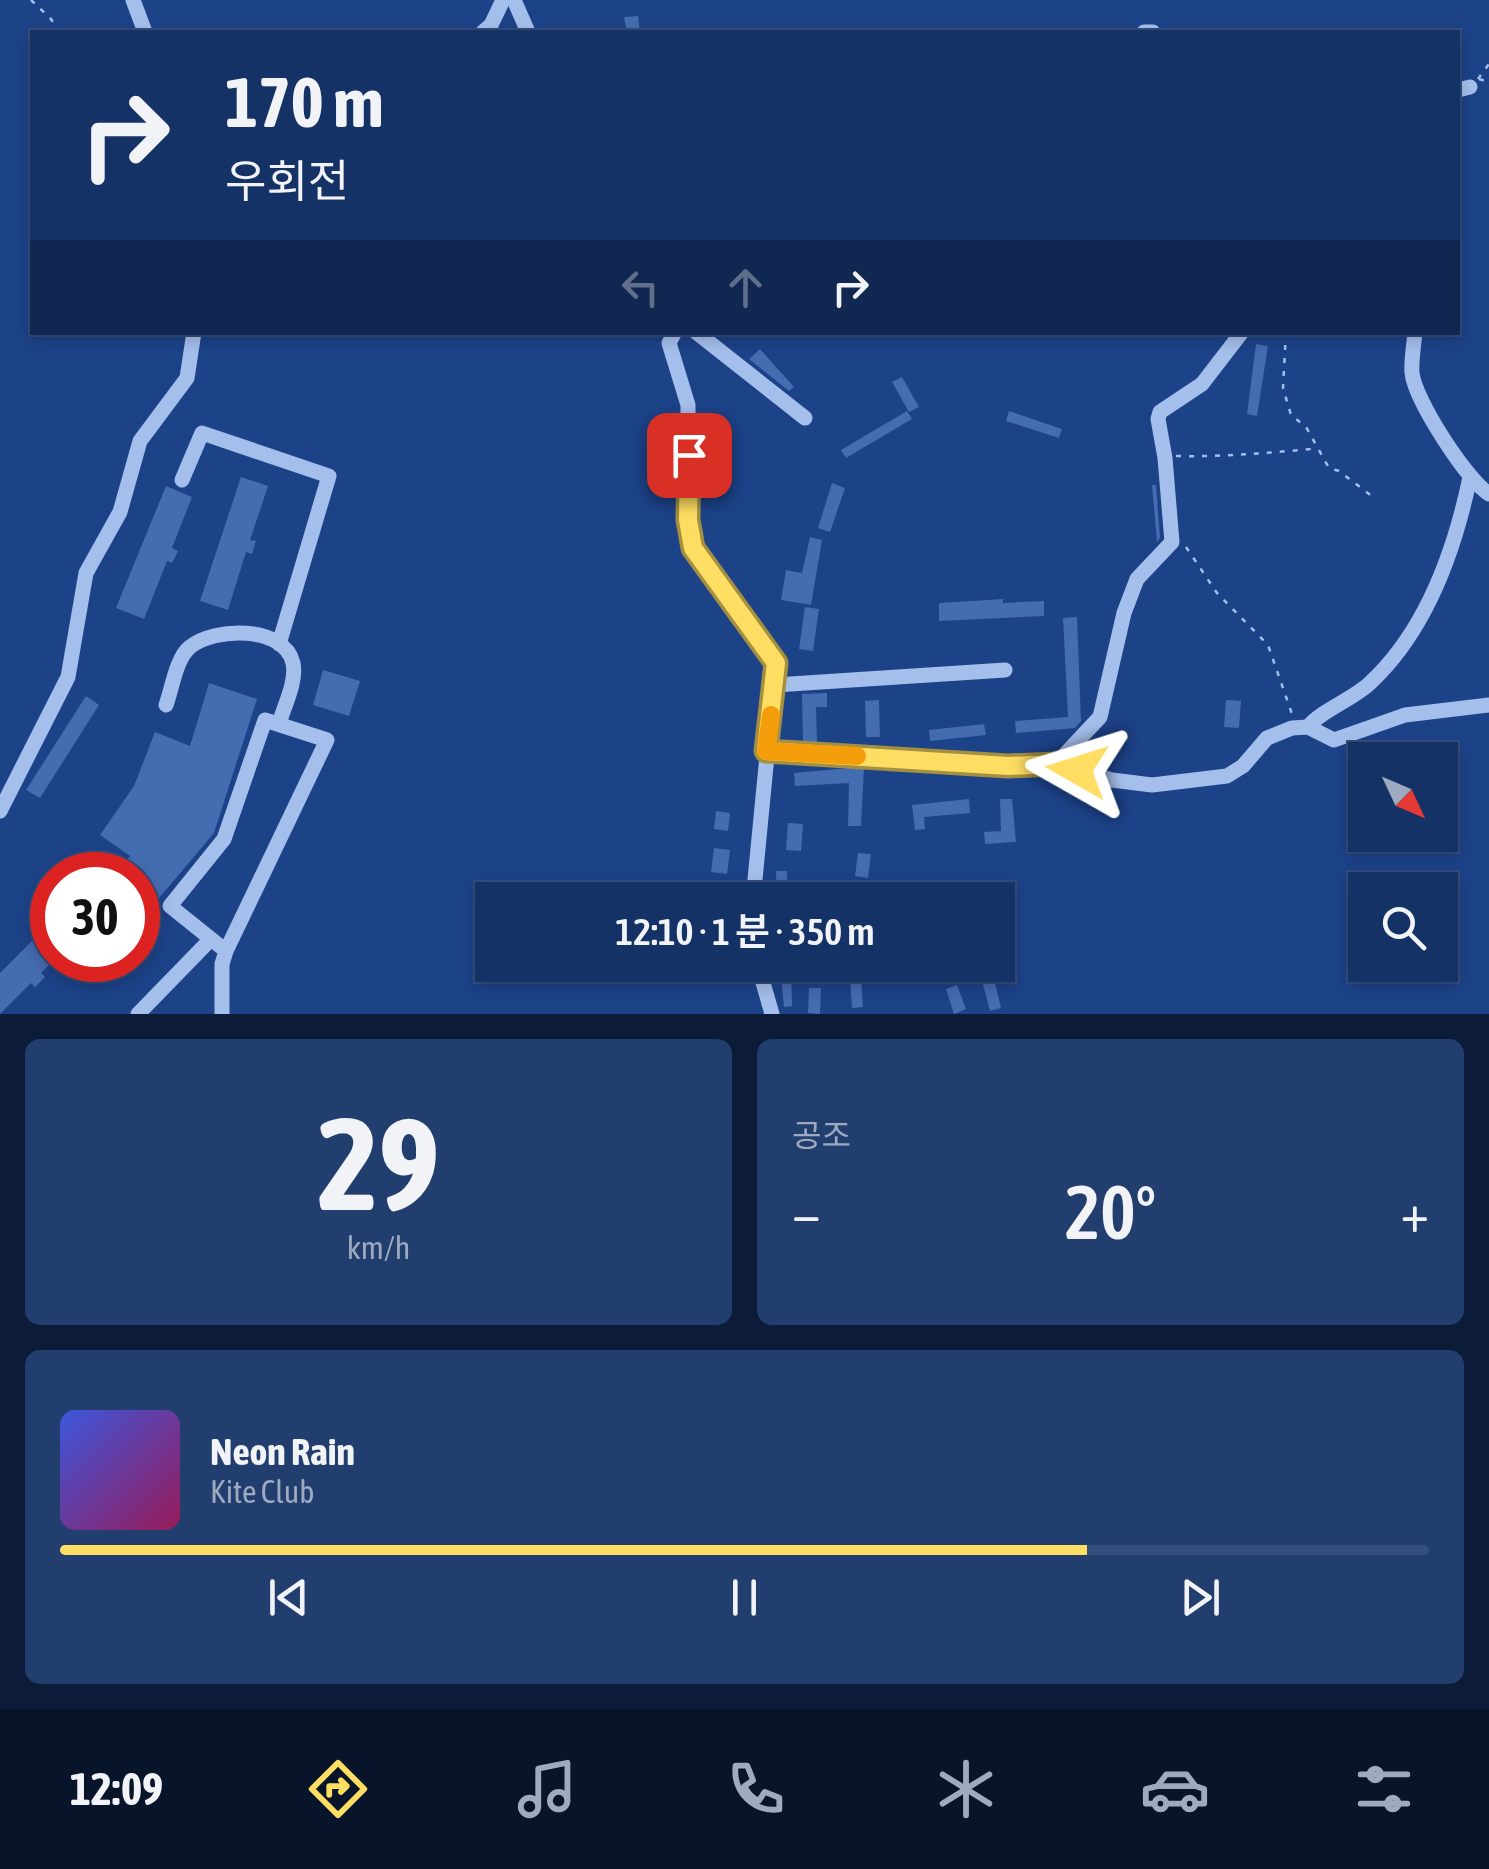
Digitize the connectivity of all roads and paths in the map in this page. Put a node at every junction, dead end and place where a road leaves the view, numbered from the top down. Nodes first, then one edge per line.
1 (31, 0) edge
2 (133, 0) edge
3 (502, 0) edge
4 (514, 0) edge
5 (58, 30) edge
6 (144, 30) edge
7 (485, 30) edge
8 (527, 30) edge
9 (1489, 82) edge
10 (1469, 85) edge
11 (194, 335) edge
12 (674, 335) edge
13 (700, 335) edge
14 (1240, 335) edge
15 (1286, 335) edge
16 (1415, 335) edge
17 (805, 418) dead end
18 (1315, 448) junction
19 (1165, 458) junction
20 (1470, 477) junction
21 (182, 480) dead end
22 (1489, 494) edge
23 (1373, 496) dead end
24 (1171, 530) junction
25 (280, 644) junction
26 (1005, 670) dead end
27 (775, 685) junction
28 (1489, 705) edge
29 (166, 706) dead end
30 (279, 724) junction
31 (1305, 727) junction
32 (766, 751) junction
33 (1056, 764) junction
34 (0, 811) edge
35 (755, 882) edge
36 (211, 939) junction
37 (226, 950) junction
38 (763, 982) edge
39 (138, 1014) edge
40 (222, 1014) edge
41 (772, 1014) edge

1 - 5 path
2 - 6 street
3 - 7 street
4 - 8 street
9 - 10 path
11 - 34 street
12 - 27 street
13 - 17 street
14 - 19 street
15 - 18 path
16 - 20 street
18 - 19 path
18 - 23 path
19 - 24 street
20 - 22 street
20 - 31 street
21 - 25 street
24 - 31 path
24 - 33 street
25 - 29 street
25 - 30 street
26 - 27 street
27 - 32 street
28 - 31 street
30 - 36 street
30 - 37 street
31 - 33 street
32 - 33 street
32 - 35 street
36 - 37 street
36 - 39 street
37 - 40 street
38 - 41 street

